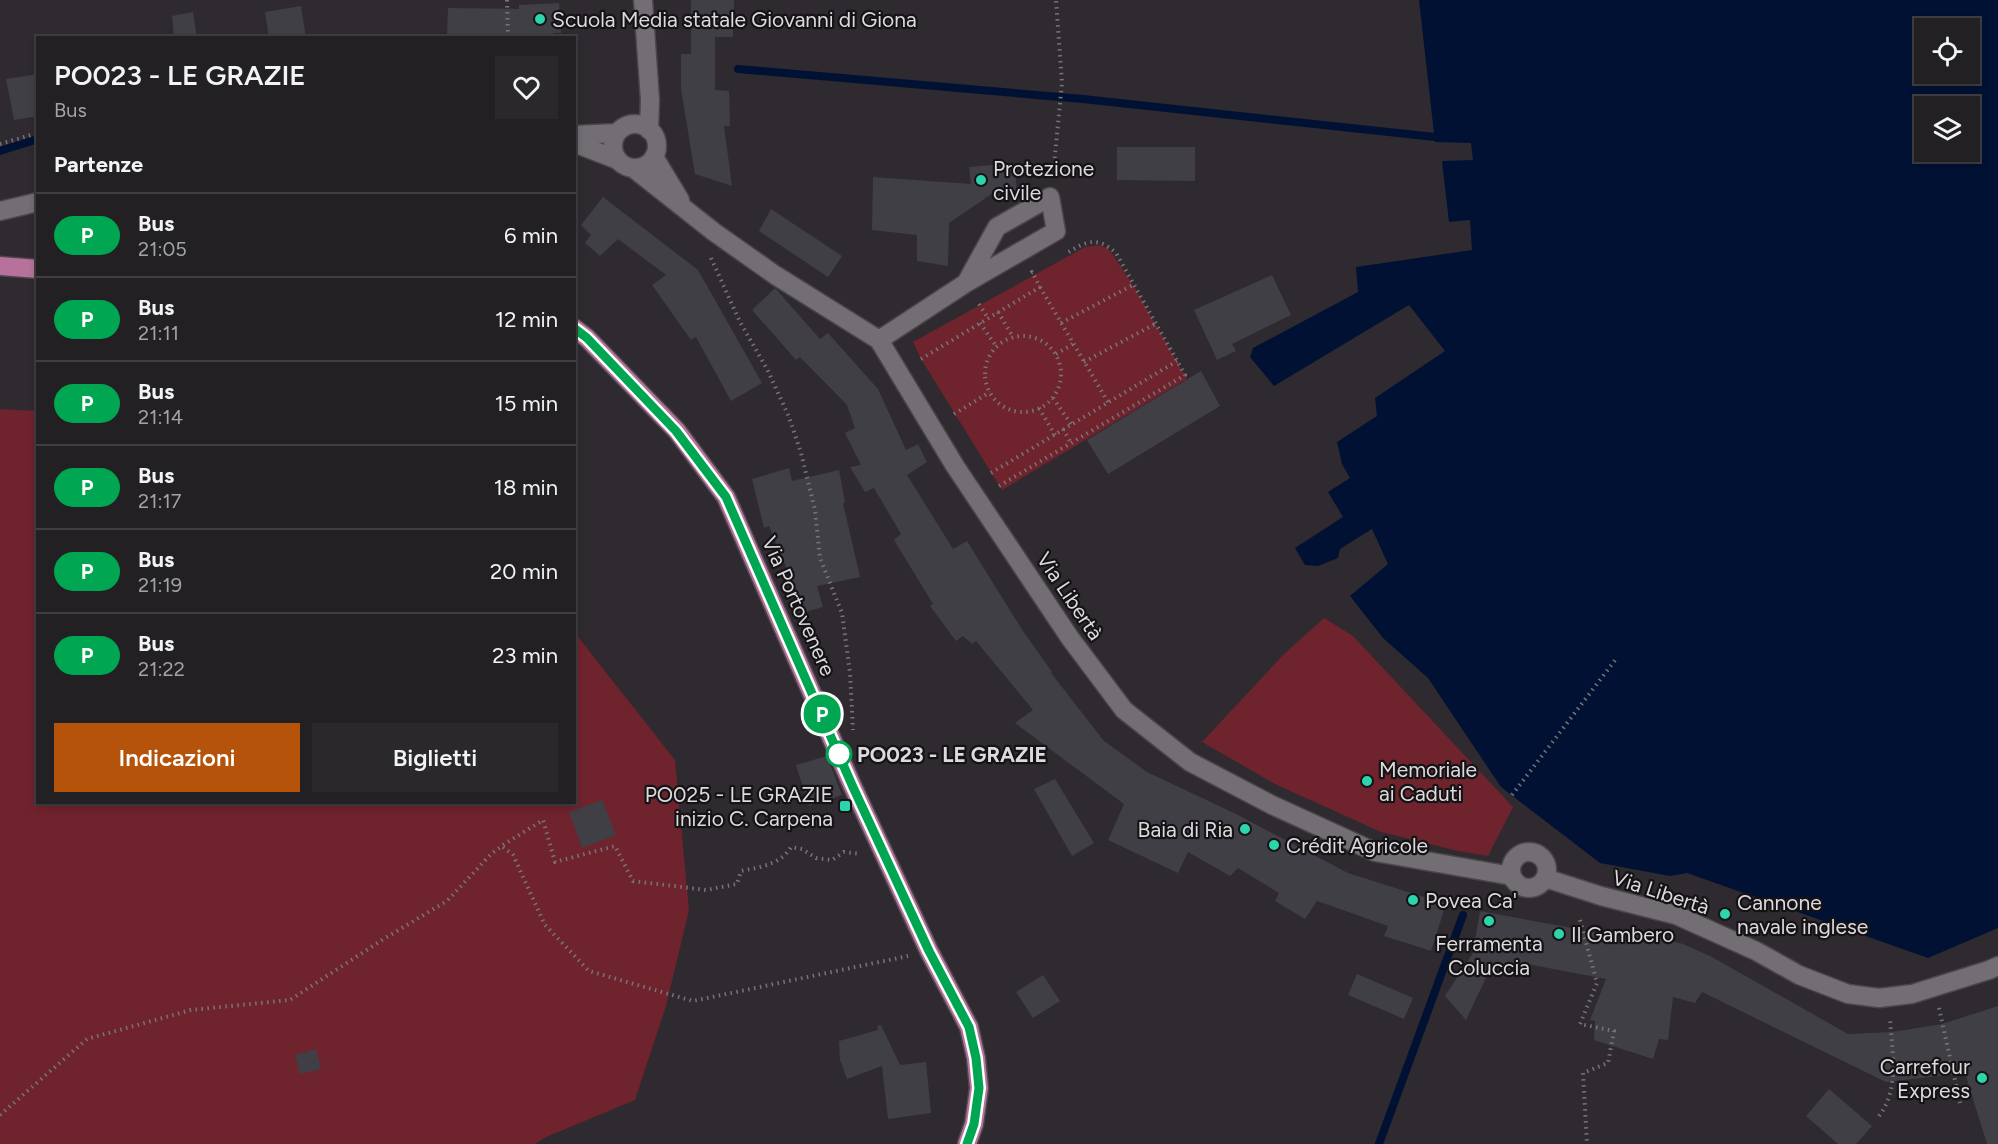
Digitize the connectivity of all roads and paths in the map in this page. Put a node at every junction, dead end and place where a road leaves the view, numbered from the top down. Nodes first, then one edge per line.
1 (507, 0) edge
2 (643, 0) edge
3 (1056, 0) edge
4 (508, 36) edge
5 (650, 100) junction
6 (623, 129) junction
7 (650, 130) junction
8 (36, 134) edge
9 (576, 135) edge
10 (0, 144) edge
11 (576, 144) edge
12 (654, 157) junction
13 (625, 164) junction
14 (1050, 197) junction
15 (36, 202) edge
16 (686, 210) junction
17 (0, 211) edge
18 (710, 254) dead end
19 (1062, 255) dead end
20 (0, 266) edge
21 (1042, 267) dead end
22 (36, 268) edge
23 (1032, 272) junction
24 (1023, 278) dead end
25 (966, 283) junction
26 (1133, 285) junction
27 (1040, 287) junction
28 (988, 298) dead end
29 (979, 304) junction
30 (969, 309) dead end
31 (998, 312) junction
32 (988, 318) junction
33 (980, 323) junction
34 (1061, 323) junction
35 (1155, 324) junction
36 (576, 330) edge
37 (1013, 337) junction
38 (879, 340) junction
39 (1073, 344) junction
40 (996, 346) junction
41 (1056, 354) junction
42 (921, 358) dead end
43 (1177, 361) junction
44 (1084, 362) junction
45 (990, 392) junction
46 (1053, 397) junction
47 (1108, 402) junction
48 (1039, 408) junction
49 (954, 414) dead end
50 (1071, 424) junction
51 (1063, 429) junction
52 (1055, 435) junction
53 (1071, 443) junction
54 (992, 473) dead end
55 (999, 486) dead end
56 (1616, 659) dead end
57 (853, 731) dead end
58 (1512, 795) dead end
59 (502, 846) junction
60 (887, 861) junction
61 (1512, 876) junction
62 (1545, 878) junction
63 (1580, 920) dead end
64 (929, 951) junction
65 (1998, 966) edge
66 (1934, 987) junction
67 (1889, 997) junction
68 (1960, 1103) dead end
69 (0, 1115) edge
70 (1879, 1116) dead end
71 (967, 1144) edge
72 (1587, 1144) edge

1 - 4 path
2 - 5 street
3 - 14 path
5 - 6 street
5 - 7 street
6 - 7 street
6 - 9 street
6 - 13 street
7 - 12 street
8 - 10 path
11 - 13 street, Via Libertà
12 - 13 street
12 - 16 street, Via Libertà
13 - 16 street, Via Libertà
14 - 25 street
14 - 25 street
15 - 17 street
16 - 38 street, Via Libertà
18 - 57 path
19 - 26 path
20 - 22 main road
21 - 23 path
23 - 24 path
23 - 27 path
25 - 38 street
26 - 34 path
26 - 35 path
27 - 31 path
27 - 34 path
28 - 29 path
29 - 30 path
29 - 32 path
31 - 32 path
31 - 37 path
32 - 33 path
33 - 40 path
33 - 42 path
34 - 39 path
35 - 43 path
35 - 44 path
36 - 60 main road, Via Portovenere
37 - 40 path
37 - 41 path
38 - 61 street, Via Libertà
39 - 41 path
39 - 44 path
40 - 45 path
41 - 46 path
43 - 47 path
43 - 53 path
44 - 47 path
45 - 48 path
45 - 49 path
46 - 48 path
46 - 50 path
47 - 50 path
48 - 52 path
50 - 51 path
51 - 52 path
51 - 53 path
52 - 54 path
53 - 55 path
56 - 58 path
59 - 60 path
59 - 64 path
59 - 69 path
60 - 64 main road, Via Portovenere
61 - 62 street
61 - 62 street
62 - 67 street, Via Libertà
63 - 72 path
64 - 71 main road, Via Portovenere
65 - 66 street, Via Libertà
66 - 67 street, Via Libertà
66 - 68 path
67 - 70 path

